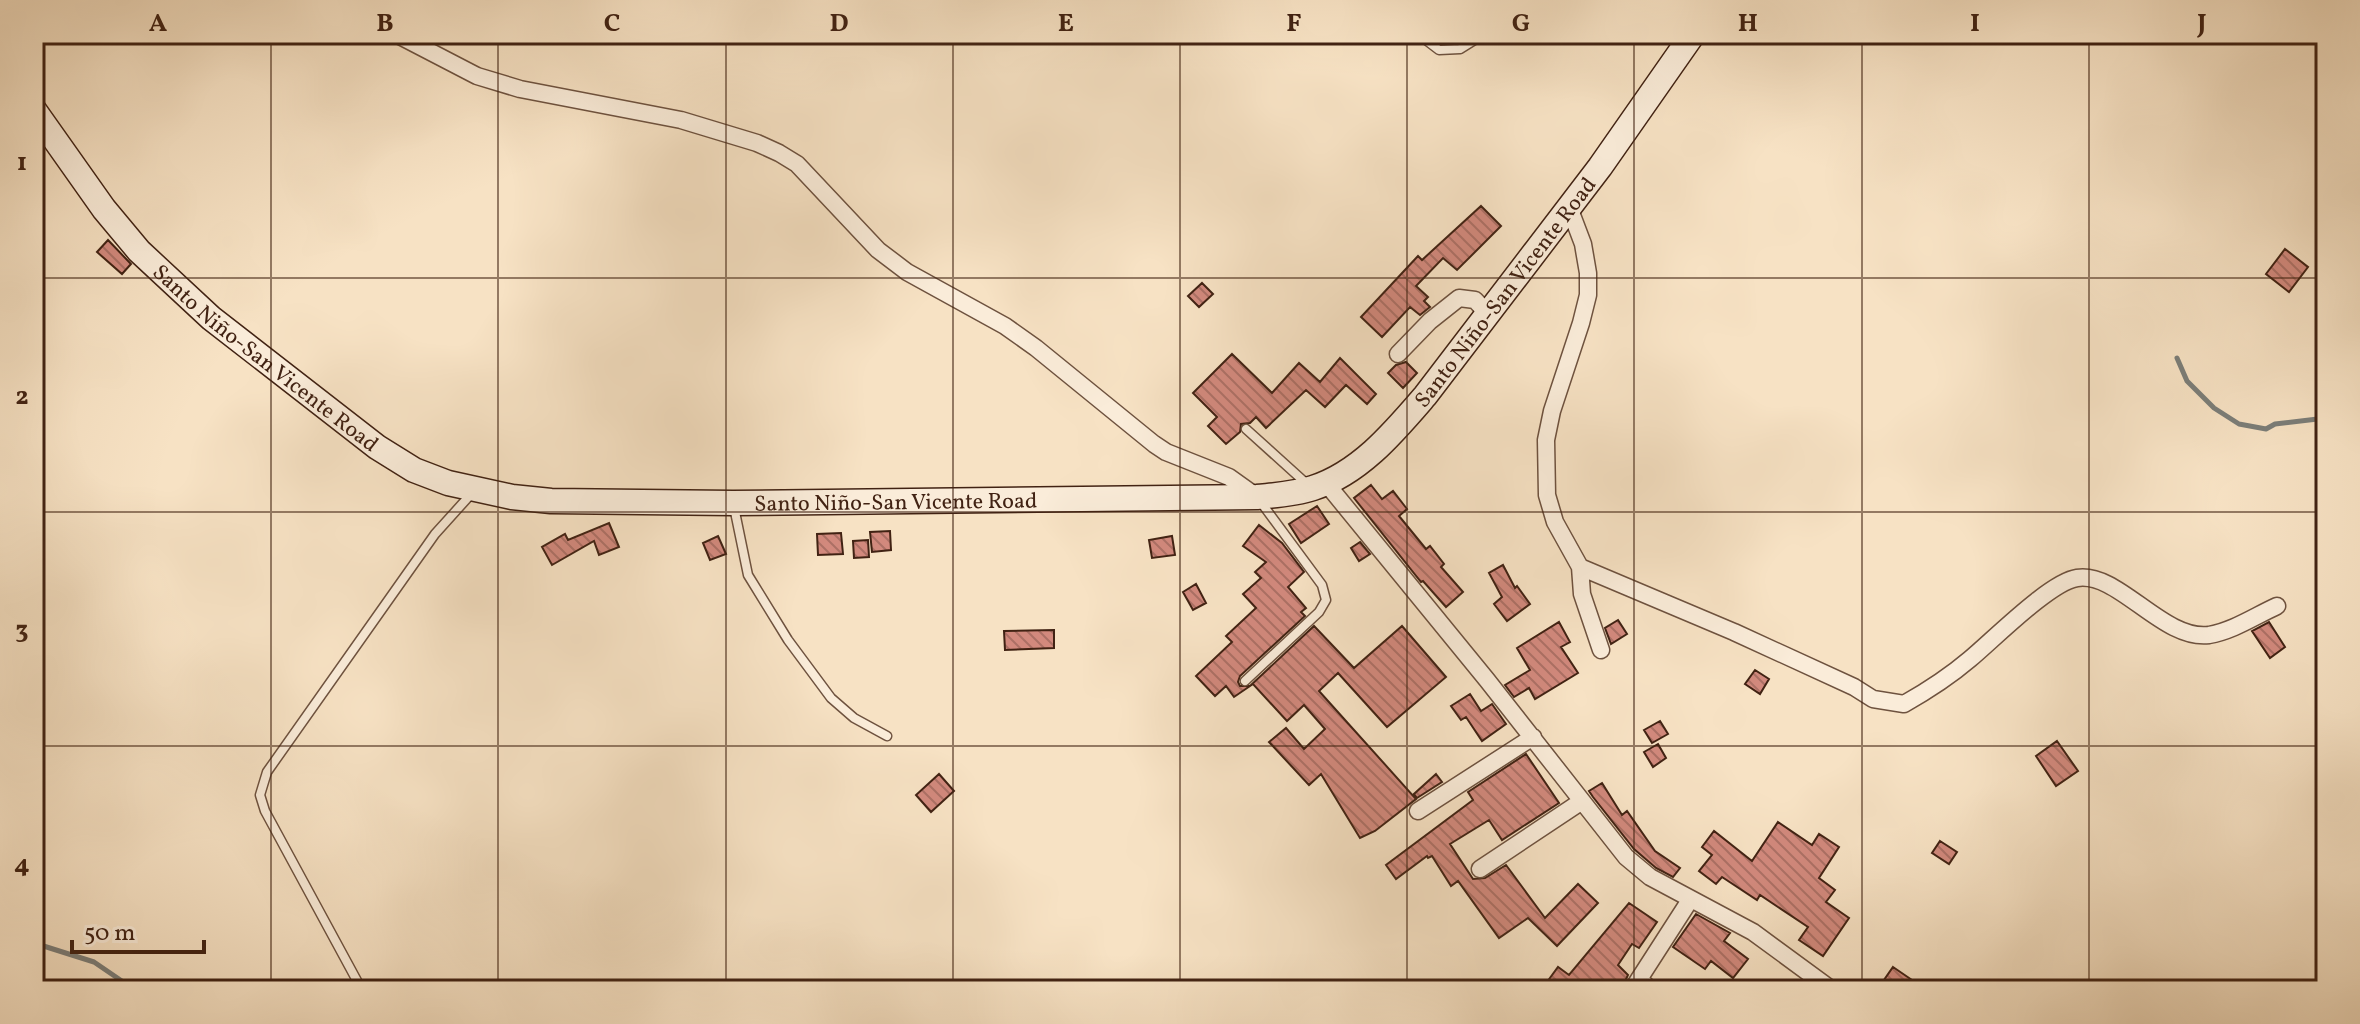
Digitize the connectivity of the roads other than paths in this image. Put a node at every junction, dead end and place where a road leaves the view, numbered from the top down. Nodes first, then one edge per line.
1 (396, 34) edge
2 (1418, 34) edge
3 (1484, 34) edge
4 (1693, 34) edge
5 (34, 110) edge
6 (1569, 207) junction
7 (1488, 314) junction
8 (1398, 354) dead end
9 (1246, 429) dead end
10 (1319, 486) junction
11 (474, 490) junction
12 (1257, 497) junction
13 (733, 503) junction
14 (1580, 567) junction
15 (2277, 606) dead end
16 (1601, 650) dead end
17 (1245, 681) dead end
18 (887, 736) dead end
19 (1533, 737) junction
20 (1582, 801) junction
21 (1418, 811) dead end
22 (1480, 869) dead end
23 (1690, 900) junction
24 (1641, 986) edge
25 (362, 990) edge
26 (1832, 990) edge

1 - 12 street
2 - 3 lane
4 - 6 main road, Santo Niño-San Vicente Road
5 - 11 main road, Santo Niño-San Vicente Road
6 - 7 main road, Santo Niño-San Vicente Road
6 - 14 street
7 - 8 street
7 - 10 main road, Santo Niño-San Vicente Road
9 - 10 lane
10 - 12 main road, Santo Niño-San Vicente Road
10 - 19 street
11 - 13 main road, Santo Niño-San Vicente Road
11 - 25 lane
12 - 13 main road, Santo Niño-San Vicente Road
12 - 17 lane
13 - 18 lane
14 - 15 street
14 - 16 street
19 - 20 street
19 - 21 street
20 - 22 street
20 - 23 street
23 - 24 street
23 - 26 street

